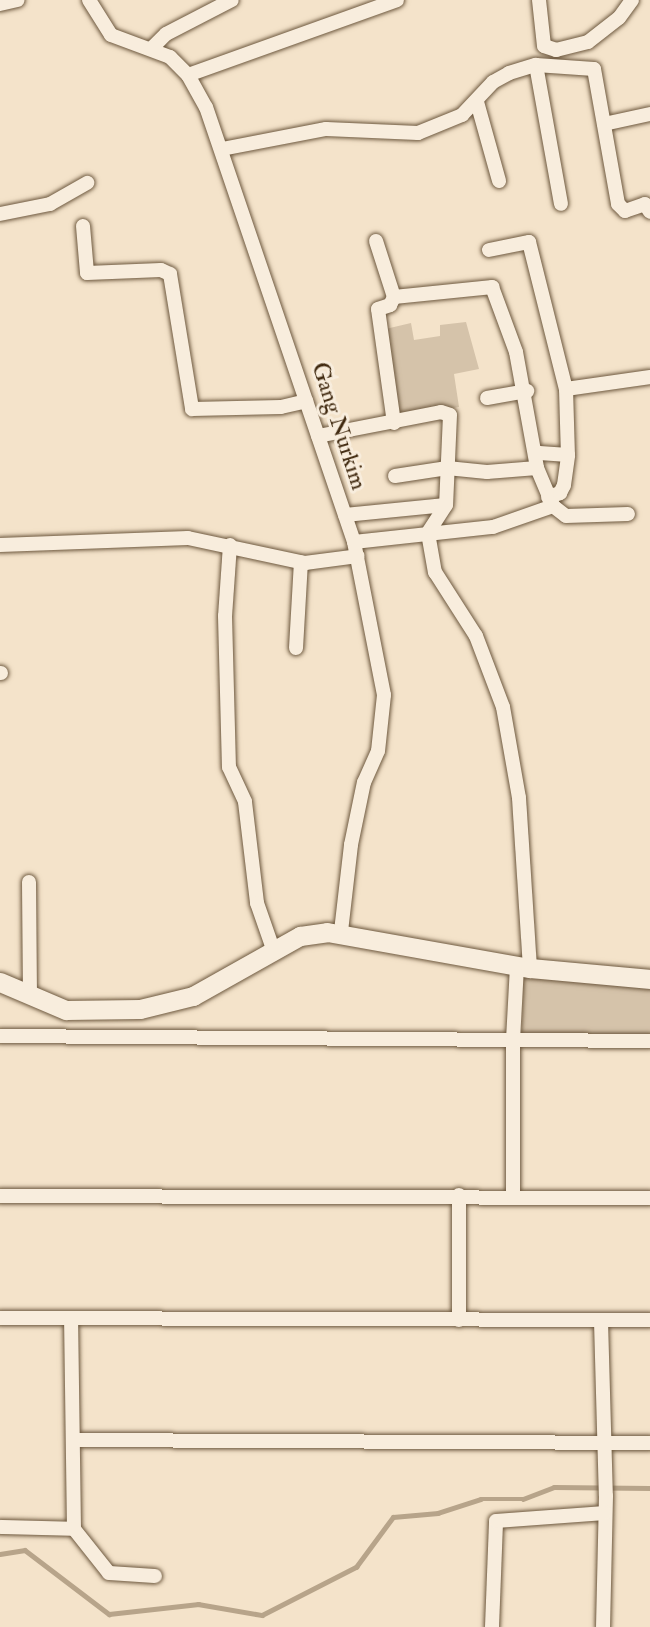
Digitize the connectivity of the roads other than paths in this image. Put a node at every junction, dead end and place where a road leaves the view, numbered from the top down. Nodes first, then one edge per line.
1 (18, 0) edge
2 (89, 0) edge
3 (232, 0) edge
4 (397, 0) edge
5 (539, 0) edge
6 (632, 0) edge
7 (0, 4) edge
8 (588, 43) junction
9 (151, 48) junction
10 (536, 65) junction
11 (594, 69) junction
12 (188, 75) junction
13 (477, 102) junction
14 (650, 114) edge
15 (604, 124) junction
16 (222, 149) junction
17 (499, 181) dead end
18 (87, 183) dead end
19 (561, 204) dead end
20 (648, 206) edge
21 (0, 214) edge
22 (83, 226) dead end
23 (376, 241) dead end
24 (489, 250) dead end
25 (394, 298) junction
26 (650, 377) edge
27 (566, 389) junction
28 (527, 391) junction
29 (487, 398) dead end
30 (306, 401) junction
31 (394, 423) junction
32 (318, 436) junction
33 (536, 453) junction
34 (568, 456) junction
35 (447, 468) junction
36 (537, 468) junction
37 (395, 476) dead end
38 (551, 501) junction
39 (446, 506) junction
40 (628, 514) dead end
41 (345, 515) junction
42 (428, 533) junction
43 (0, 545) edge
44 (230, 545) junction
45 (356, 549) junction
46 (301, 562) junction
47 (296, 648) dead end
48 (29, 882) dead end
49 (341, 932) junction
50 (273, 949) junction
51 (524, 967) junction
52 (650, 979) edge
53 (0, 982) edge
54 (30, 994) junction
55 (0, 1036) edge
56 (513, 1040) junction
57 (650, 1041) edge
58 (458, 1195) junction
59 (0, 1196) edge
60 (513, 1196) junction
61 (650, 1198) edge
62 (0, 1318) edge
63 (71, 1318) junction
64 (459, 1320) junction
65 (650, 1320) edge
66 (601, 1321) junction
67 (75, 1440) junction
68 (605, 1443) junction
69 (650, 1443) edge
70 (604, 1513) junction
71 (0, 1527) edge
72 (74, 1529) junction
73 (155, 1576) dead end
74 (492, 1627) edge
75 (603, 1627) edge

1 - 7 street
2 - 9 street, Gang Nurkim
3 - 9 street
4 - 12 street
5 - 8 street
6 - 8 street
8 - 11 street
9 - 12 street, Gang Nurkim
10 - 11 street
10 - 13 street
10 - 19 street
11 - 15 street
12 - 16 street, Gang Nurkim
13 - 16 street
13 - 17 street
14 - 15 street
15 - 20 street
16 - 30 street, Gang Nurkim
18 - 21 street
22 - 30 street
23 - 25 street
24 - 27 street
25 - 28 street
25 - 31 street
26 - 27 street
27 - 34 street
28 - 29 street
28 - 33 street
30 - 32 street, Gang Nurkim
31 - 32 street
31 - 35 street
32 - 41 street, Gang Nurkim
33 - 34 street
33 - 36 street
34 - 38 street
35 - 36 street
35 - 37 street
35 - 39 street
36 - 38 street
38 - 40 street
38 - 42 street
39 - 41 street
39 - 42 street
41 - 45 street, Gang Nurkim
42 - 45 street
42 - 51 street
43 - 44 street
44 - 46 street
44 - 50 street
45 - 46 street
45 - 49 street, Gang Nurkim
46 - 47 street
48 - 54 street
49 - 50 main road
49 - 51 main road
50 - 54 main road
51 - 52 main road
51 - 56 street
53 - 54 main road
55 - 56 street
56 - 57 street
56 - 60 street
58 - 59 street
58 - 60 street
58 - 64 street
60 - 61 street
62 - 63 street
63 - 64 street
63 - 67 street
64 - 66 street
65 - 66 street
66 - 68 street
67 - 68 street
67 - 72 street
68 - 69 street
68 - 70 street
70 - 74 street
70 - 75 street
71 - 72 street
72 - 73 street

